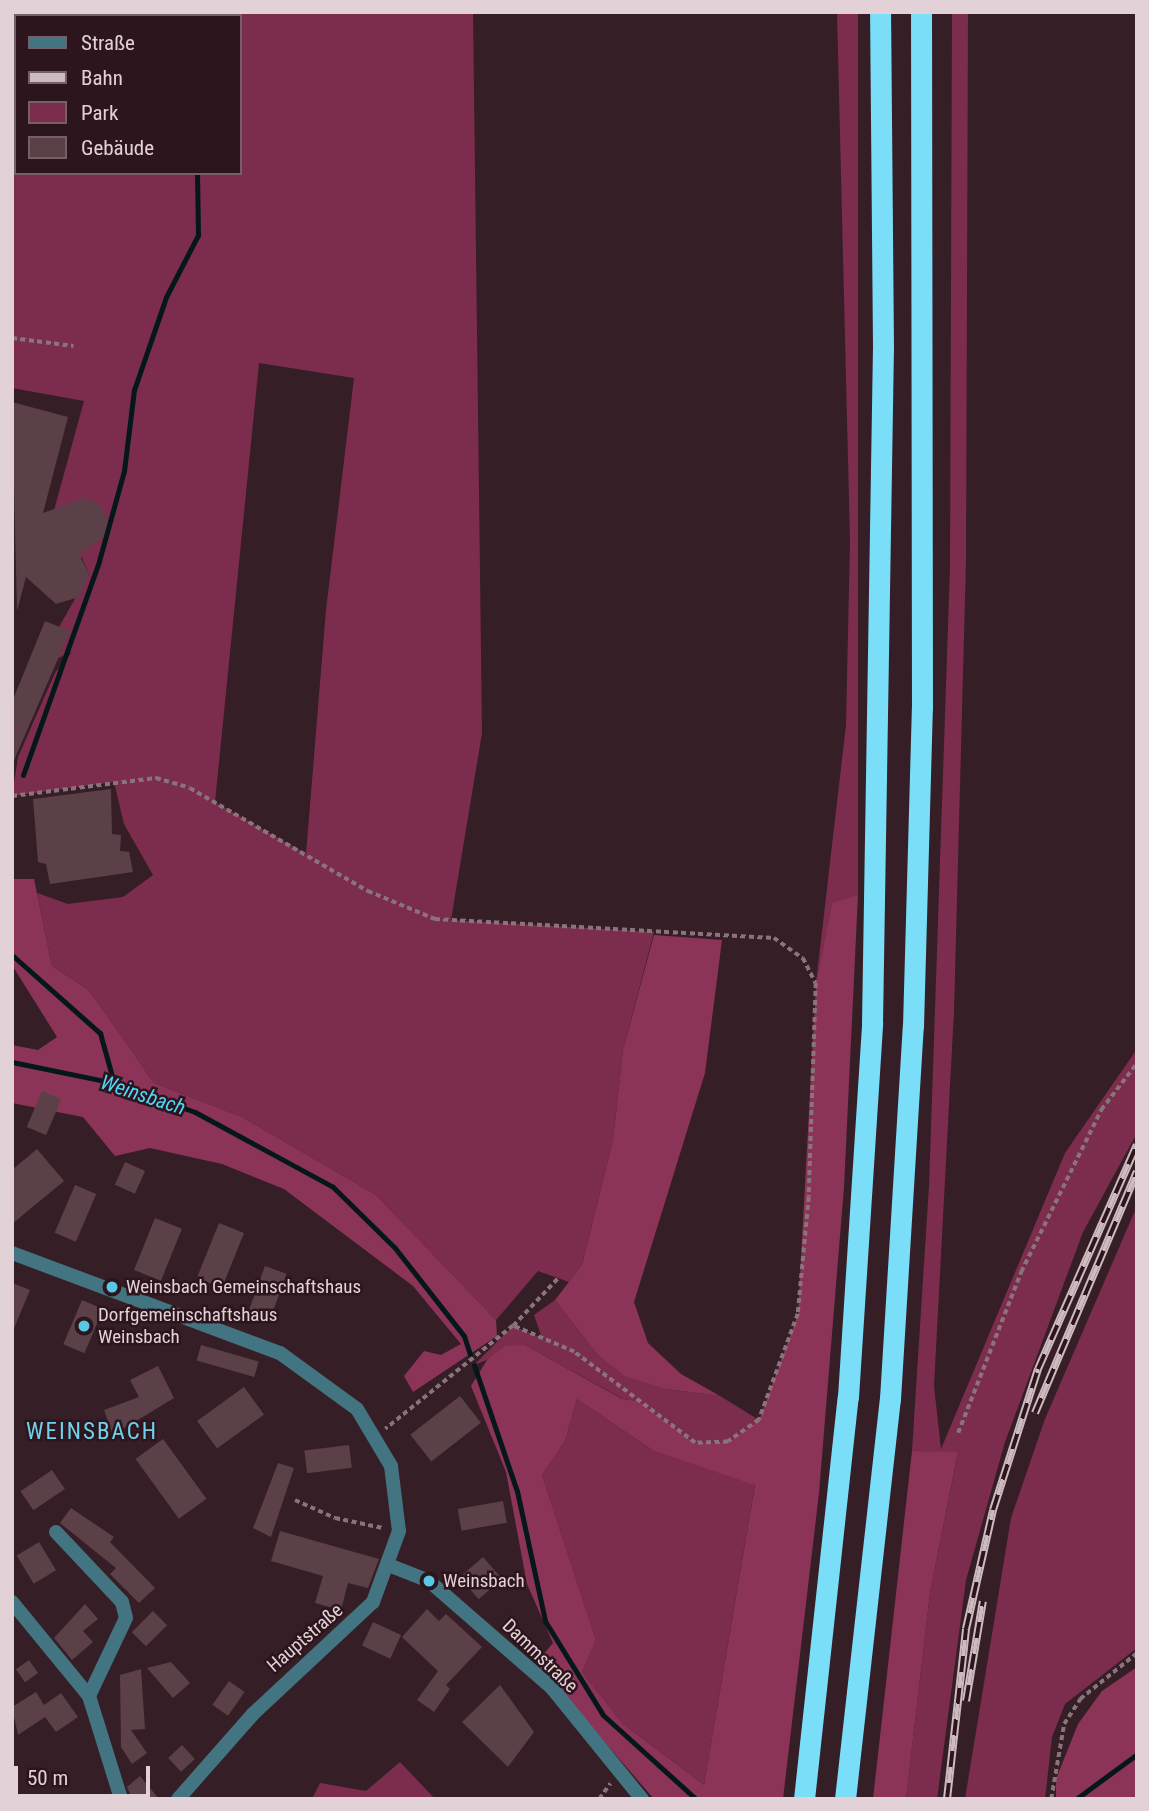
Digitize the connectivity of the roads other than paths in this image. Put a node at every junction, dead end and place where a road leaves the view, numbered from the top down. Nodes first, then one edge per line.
1 (880, 12) edge
2 (921, 12) edge
3 (12, 1253) edge
4 (56, 1532) dead end
5 (391, 1566) junction
6 (12, 1602) edge
7 (89, 1696) junction
8 (121, 1799) edge
9 (178, 1799) edge
10 (642, 1799) edge
11 (804, 1799) edge
12 (845, 1799) edge

1 - 11 highway
2 - 12 highway
3 - 5 street, Hauptstraße
4 - 7 street
5 - 9 street, Hauptstraße
5 - 10 street, Dammstraße
6 - 7 street
7 - 8 street

